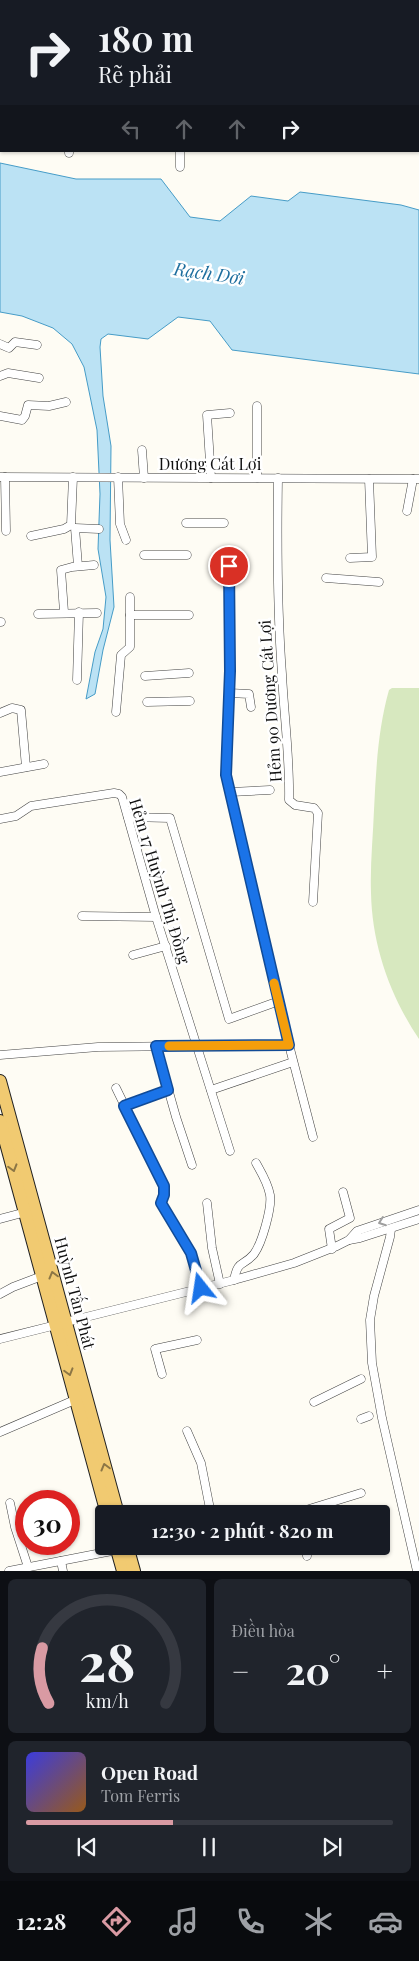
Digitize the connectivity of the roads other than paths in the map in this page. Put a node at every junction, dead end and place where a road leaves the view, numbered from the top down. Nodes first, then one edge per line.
1 (180, 152) edge
2 (180, 167) dead end
3 (0, 344) edge
4 (37, 346) dead end
5 (0, 376) edge
6 (39, 378) dead end
7 (66, 402) dead end
8 (258, 406) dead end
9 (230, 413) dead end
10 (0, 416) edge
11 (142, 450) dead end
12 (3, 477) edge
13 (73, 477) junction
14 (116, 477) junction
15 (144, 478) junction
16 (211, 478) junction
17 (257, 478) junction
18 (278, 478) junction
19 (369, 479) junction
20 (416, 479) edge
21 (407, 511) dead end
22 (186, 523) dead end
23 (224, 523) dead end
24 (98, 529) dead end
25 (6, 531) dead end
26 (30, 536) dead end
27 (126, 540) dead end
28 (144, 555) dead end
29 (187, 555) dead end
30 (350, 558) dead end
31 (94, 565) dead end
32 (78, 566) junction
33 (229, 566) dead end
34 (326, 578) dead end
35 (378, 582) dead end
36 (130, 597) dead end
37 (64, 612) junction
38 (79, 612) junction
39 (97, 613) dead end
40 (38, 614) dead end
41 (130, 615) junction
42 (189, 615) dead end
43 (189, 674) dead end
44 (144, 676) dead end
45 (77, 680) dead end
46 (230, 693) junction
47 (190, 701) dead end
48 (147, 702) dead end
49 (251, 707) dead end
50 (116, 712) dead end
51 (0, 713) edge
52 (44, 764) dead end
53 (26, 767) junction
54 (0, 772) edge
55 (270, 790) dead end
56 (231, 792) junction
57 (128, 817) junction
58 (0, 819) edge
59 (313, 902) dead end
60 (82, 916) dead end
61 (156, 917) junction
62 (166, 946) junction
63 (133, 955) dead end
64 (279, 1001) junction
65 (289, 1045) junction
66 (156, 1046) junction
67 (197, 1046) junction
68 (0, 1055) edge
69 (293, 1062) junction
70 (0, 1081) edge
71 (116, 1088) dead end
72 (168, 1090) junction
73 (211, 1090) junction
74 (124, 1106) junction
75 (0, 1121) edge
76 (313, 1137) dead end
77 (230, 1151) dead end
78 (256, 1162) dead end
79 (192, 1165) dead end
80 (343, 1192) dead end
81 (207, 1203) dead end
82 (419, 1210) edge
83 (26, 1212) junction
84 (419, 1219) edge
85 (0, 1220) edge
86 (391, 1229) junction
87 (349, 1240) junction
88 (332, 1249) junction
89 (42, 1276) junction
90 (234, 1280) junction
91 (220, 1284) junction
92 (201, 1288) junction
93 (0, 1294) edge
94 (61, 1323) junction
95 (0, 1338) edge
96 (197, 1340) dead end
97 (162, 1374) dead end
98 (357, 1381) dead end
99 (76, 1399) junction
100 (314, 1402) dead end
101 (187, 1430) dead end
102 (0, 1432) edge
103 (361, 1493) dead end
104 (10, 1503) dead end
105 (105, 1505) edge
106 (115, 1505) edge
107 (209, 1505) edge
108 (322, 1505) edge
109 (95, 1554) edge
110 (124, 1555) edge
111 (128, 1555) edge
112 (61, 1561) junction
113 (28, 1567) junction
114 (12, 1571) edge
115 (63, 1571) edge
116 (123, 1571) edge
117 (134, 1571) edge
118 (417, 1571) edge

1 - 2 street
3 - 4 street
5 - 6 street
7 - 10 street
8 - 17 street
9 - 16 street
11 - 15 street
12 - 13 street, Dương Cát Lợi
12 - 25 street
13 - 14 street, Dương Cát Lợi
13 - 26 street
14 - 15 street, Dương Cát Lợi
14 - 27 street
15 - 16 street, Dương Cát Lợi
16 - 17 street, Dương Cát Lợi
17 - 18 street, Dương Cát Lợi
18 - 19 street, Dương Cát Lợi
18 - 59 street, Hẻm 90 Dương Cát Lợi
19 - 20 street, Dương Cát Lợi
19 - 30 street
20 - 21 street
22 - 23 street
24 - 32 street
28 - 29 street
31 - 32 street
32 - 37 street
33 - 46 street
34 - 35 street
36 - 41 street
37 - 38 street
37 - 40 street
38 - 39 street
38 - 45 street
41 - 42 street
41 - 50 street
43 - 44 street
46 - 49 street
46 - 56 street
47 - 48 street
51 - 53 street
52 - 53 street
53 - 54 street
55 - 56 street
56 - 64 street
57 - 58 street, Hẻm 17 Huỳnh Thị Đồng
57 - 61 street, Hẻm 17 Huỳnh Thị Đồng
57 - 64 street
60 - 61 street
61 - 62 street, Hẻm 17 Huỳnh Thị Đồng
62 - 63 street
62 - 67 street, Hẻm 17 Huỳnh Thị Đồng
64 - 65 street
65 - 67 street
65 - 69 street
66 - 67 street
66 - 68 street
66 - 72 street
67 - 73 street, Hẻm 17 Huỳnh Thị Đồng
69 - 73 street
69 - 76 street
94 -> 70 main road, Huỳnh Tấn Phát
71 - 74 street
72 - 74 street
72 - 79 street
73 - 77 street, Hẻm 17 Huỳnh Thị Đồng
74 - 92 street
75 -> 83 main road, Huỳnh Tấn Phát
78 - 90 street
80 - 88 street
81 - 91 street
82 -> 87 street
83 - 85 street
83 - 89 main road, Huỳnh Tấn Phát
84 - 86 street
86 - 87 street
86 - 118 street
87 - 88 street
88 - 90 street
89 - 93 street
89 - 94 main road, Huỳnh Tấn Phát
90 - 91 street
91 - 92 street
92 - 94 street
94 - 95 street
94 -> 99 main road, Huỳnh Tấn Phát
106 -> 94 main road, Huỳnh Tấn Phát
96 - 97 street
98 - 100 street
99 - 102 street
99 - 105 main road, Huỳnh Tấn Phát
101 - 107 street
103 - 108 street
104 - 113 street
109 - 112 street
110 - 116 main road
111 - 117 main road
112 - 113 street
112 - 115 street
113 - 114 street

